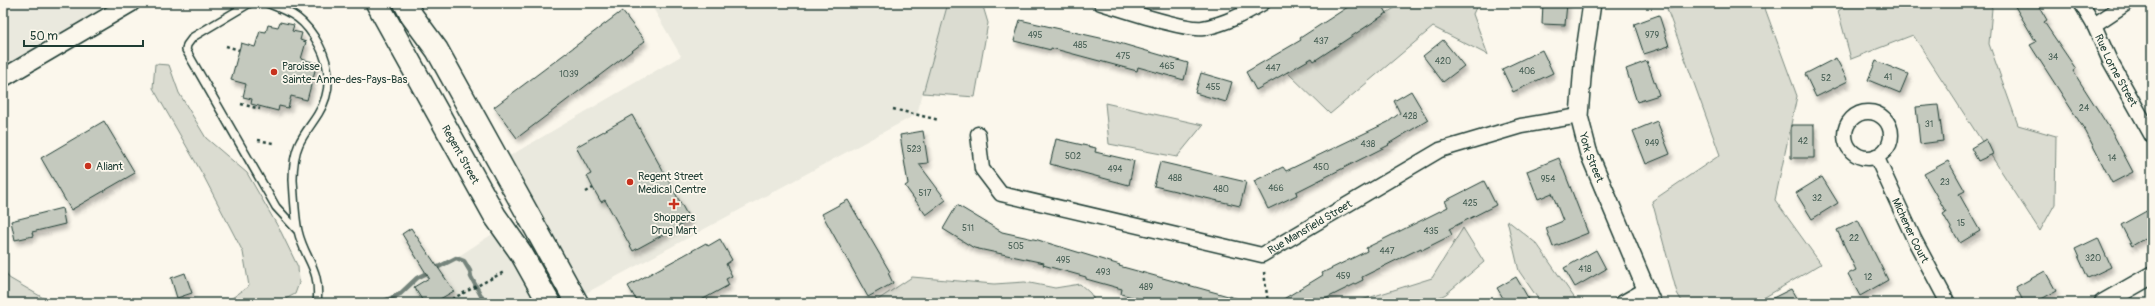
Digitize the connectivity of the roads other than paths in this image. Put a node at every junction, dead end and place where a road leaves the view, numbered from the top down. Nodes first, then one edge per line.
1 (131, 3) edge
2 (250, 3) edge
3 (267, 3) edge
4 (377, 3) edge
5 (405, 3) edge
6 (1101, 3) edge
7 (1263, 3) edge
8 (1592, 3) edge
9 (2081, 3) edge
10 (2127, 3) edge
11 (2094, 25) junction
12 (3, 78) edge
13 (1579, 116) junction
14 (978, 134) dead end
15 (2152, 136) edge
16 (1876, 156) dead end
17 (298, 231) junction
18 (2152, 275) edge
19 (1648, 297) edge
20 (317, 303) edge
21 (550, 303) edge
22 (577, 303) edge
23 (1622, 303) edge
24 (1948, 303) edge
25 (2104, 303) edge

1 - 12 street
2 - 17 lane
3 - 17 lane
4 - 21 main road, Regent Street
5 - 22 main road
6 - 7 street
8 - 13 street, York Street
9 - 11 street, Rue Lorne Street
10 - 11 street
11 - 15 street, Rue Lorne Street
13 - 14 street, Rue Mansfield Street
13 - 19 street, York Street
16 - 24 street, Michener Court
17 - 20 lane
18 - 25 street
19 - 23 street

